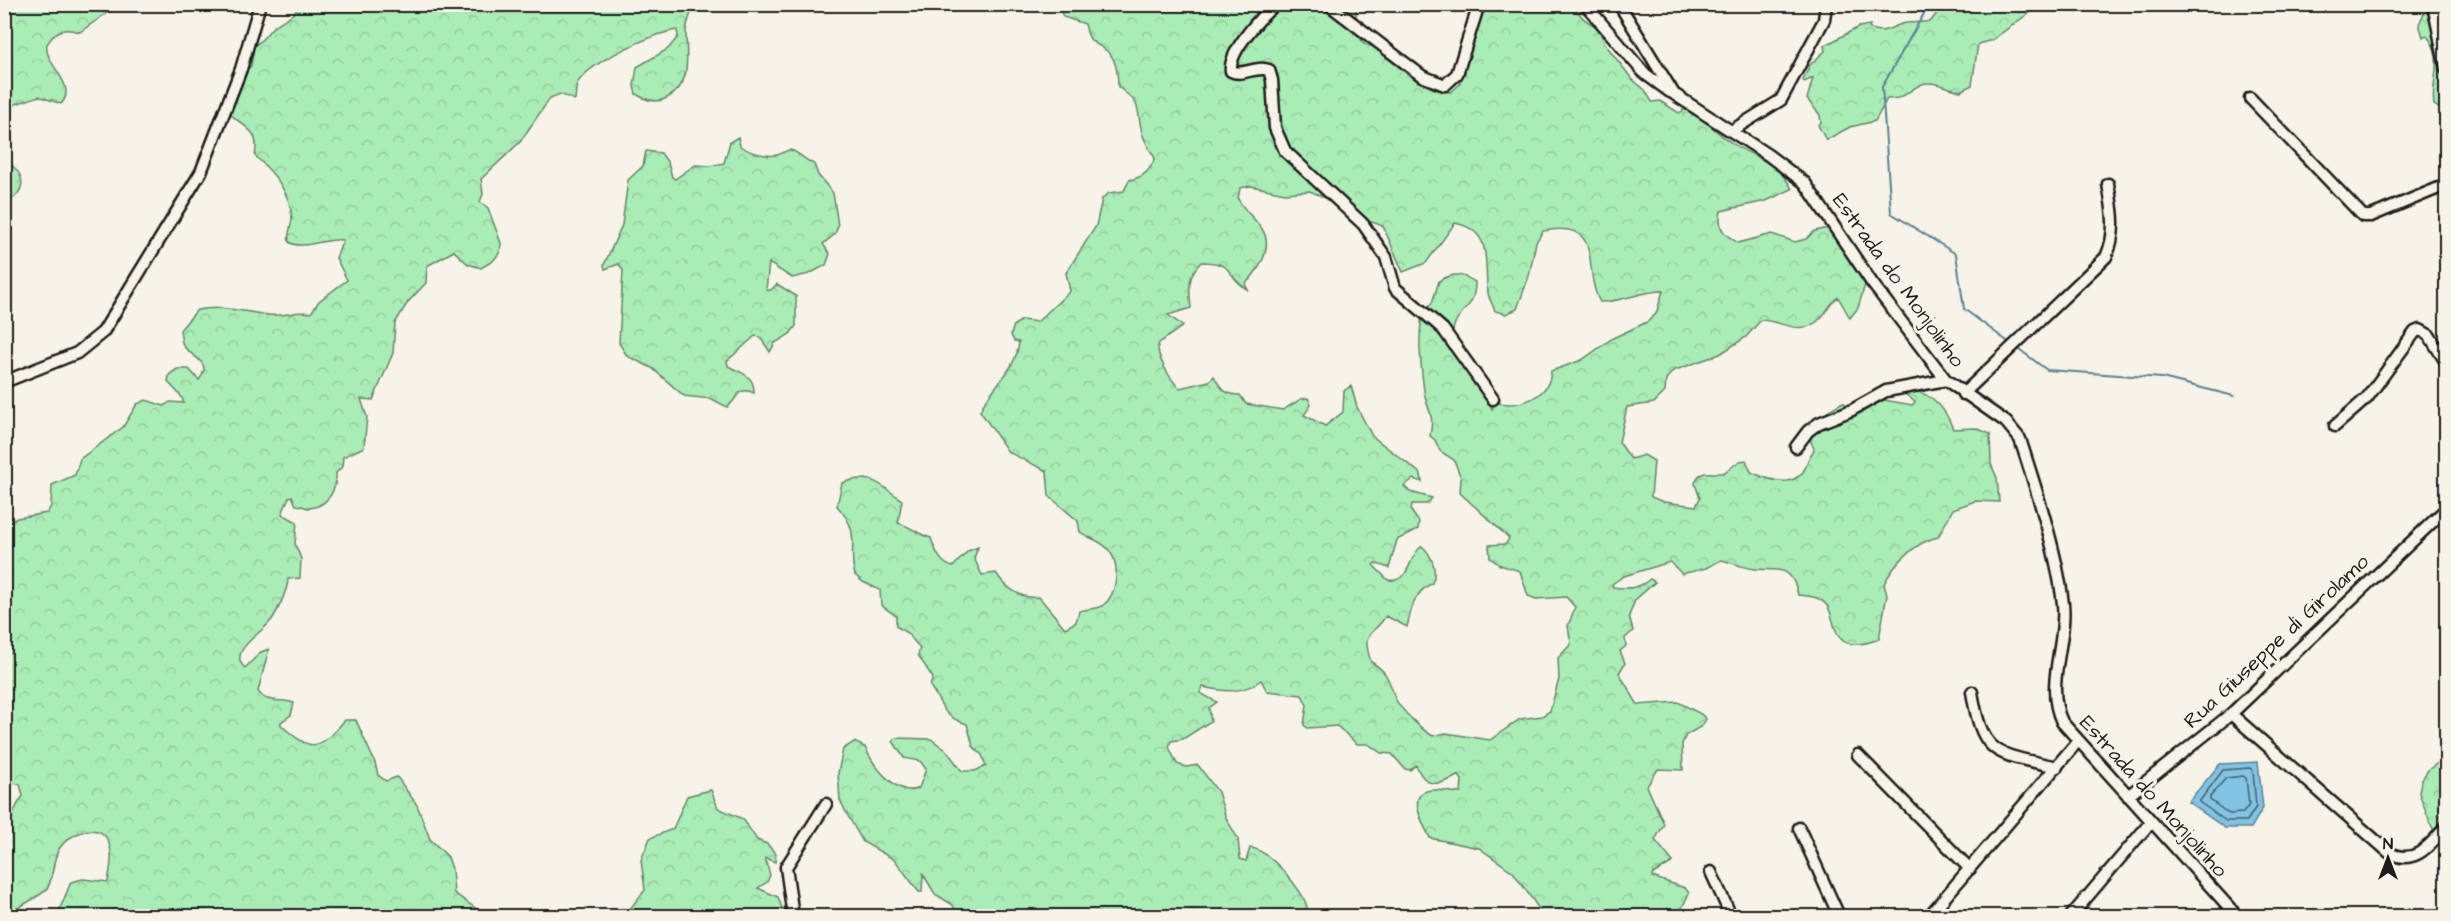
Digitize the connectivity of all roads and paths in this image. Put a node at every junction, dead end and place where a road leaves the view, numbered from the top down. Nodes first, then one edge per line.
1 (260, 4) edge
2 (1276, 4) edge
3 (1328, 4) edge
4 (1479, 4) edge
5 (1585, 4) edge
6 (1619, 4) edge
7 (1826, 4) edge
8 (2433, 4) edge
9 (2446, 69) edge
10 (1674, 94) junction
11 (2250, 98) dead end
12 (1731, 131) junction
13 (2108, 184) dead end
14 (2446, 185) edge
15 (2446, 362) edge
16 (1946, 380) junction
17 (4, 382) edge
18 (1964, 394) junction
19 (1493, 399) dead end
20 (2335, 426) dead end
21 (1796, 447) dead end
22 (2446, 509) edge
23 (1972, 692) dead end
24 (2231, 714) junction
25 (2078, 741) junction
26 (1858, 755) dead end
27 (2057, 767) junction
28 (2127, 796) junction
29 (826, 804) dead end
30 (2150, 823) junction
31 (2446, 827) edge
32 (1799, 828) dead end
33 (1970, 869) junction
34 (1711, 872) dead end
35 (793, 916) edge
36 (1731, 916) edge
37 (1839, 916) edge
38 (1929, 916) edge
39 (2071, 916) edge
40 (2237, 916) edge

1 - 17 street
2 - 19 street
3 - 4 street
5 - 10 street
6 - 10 street, Estrada do Monjolinho
7 - 12 street
8 - 9 street
10 - 12 street, Estrada do Monjolinho
11 - 14 street
12 - 16 street, Estrada do Monjolinho
13 - 18 street
15 - 20 street
16 - 18 street, Estrada do Monjolinho
16 - 21 street
18 - 25 street, Estrada do Monjolinho
22 - 24 street, Rua Giuseppe di Girolamo
23 - 27 street
24 - 28 street, Rua Giuseppe di Girolamo
24 - 31 street
25 - 27 street
25 - 28 street, Estrada do Monjolinho
26 - 33 street
27 - 33 street
28 - 30 street, Estrada do Monjolinho
29 - 35 street
30 - 39 street
30 - 40 street, Estrada do Monjolinho
32 - 37 street
33 - 38 street
34 - 36 street

